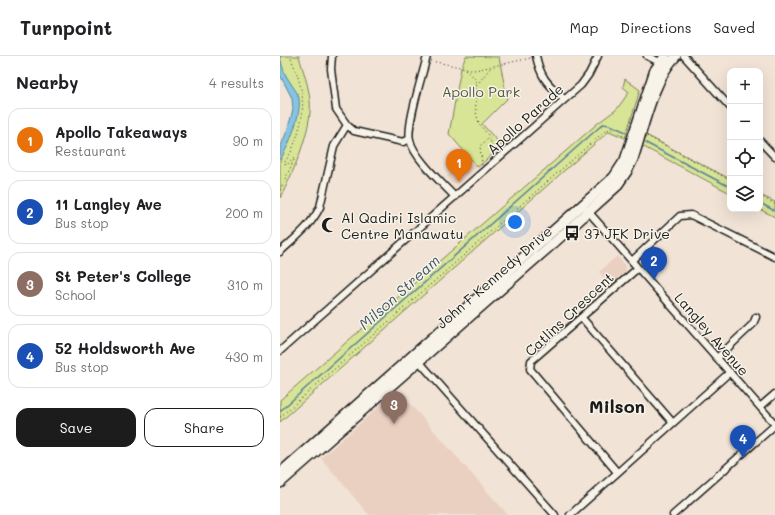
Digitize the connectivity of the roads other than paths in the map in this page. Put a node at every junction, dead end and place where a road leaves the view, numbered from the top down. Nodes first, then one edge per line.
1 (332, 56) edge
2 (536, 56) edge
3 (598, 56) edge
4 (647, 56) edge
5 (676, 56) edge
6 (684, 56) edge
7 (427, 58) edge
8 (664, 61) edge
9 (564, 99) junction
10 (727, 104) edge
11 (347, 125) junction
12 (410, 139) junction
13 (763, 144) edge
14 (775, 157) edge
15 (455, 197) junction
16 (586, 209) junction
17 (280, 252) edge
18 (775, 257) edge
19 (632, 261) junction
20 (638, 268) junction
21 (756, 317) dead end
22 (582, 318) junction
23 (280, 351) edge
24 (416, 358) junction
25 (717, 358) junction
26 (730, 372) junction
27 (775, 394) edge
28 (760, 407) junction
29 (673, 423) junction
30 (775, 425) edge
31 (617, 472) junction
32 (280, 473) edge
33 (280, 483) edge
34 (555, 515) edge
35 (570, 515) edge
36 (673, 515) edge

1 - 11 street
2 - 9 street
3 - 9 street, Apollo Parade
4 - 8 street
5 - 8 main road, John F Kennedy Drive
6 - 10 street
7 - 12 street
8 - 16 main road, John F Kennedy Drive
8 - 16 main road, John F Kennedy Drive
9 - 15 street, Apollo Parade
11 - 12 street
11 - 17 street
12 - 15 street
13 - 14 street
15 - 23 street, Apollo Parade
16 - 19 street, Langley Avenue
16 - 24 main road, John F Kennedy Drive
18 - 19 street
19 - 20 street, Langley Avenue
20 - 22 street, Catlins Crescent
20 - 25 street, Langley Avenue
21 - 25 street
22 - 29 street
22 - 31 street, Catlins Crescent
24 - 32 main road, John F Kennedy Drive
24 - 33 main road, John F Kennedy Drive
24 - 34 street
25 - 26 street, Langley Avenue
26 - 28 street, Langley Avenue
26 - 29 street
27 - 28 street
28 - 30 street, Langley Avenue
29 - 31 street
30 - 36 street
31 - 35 street

